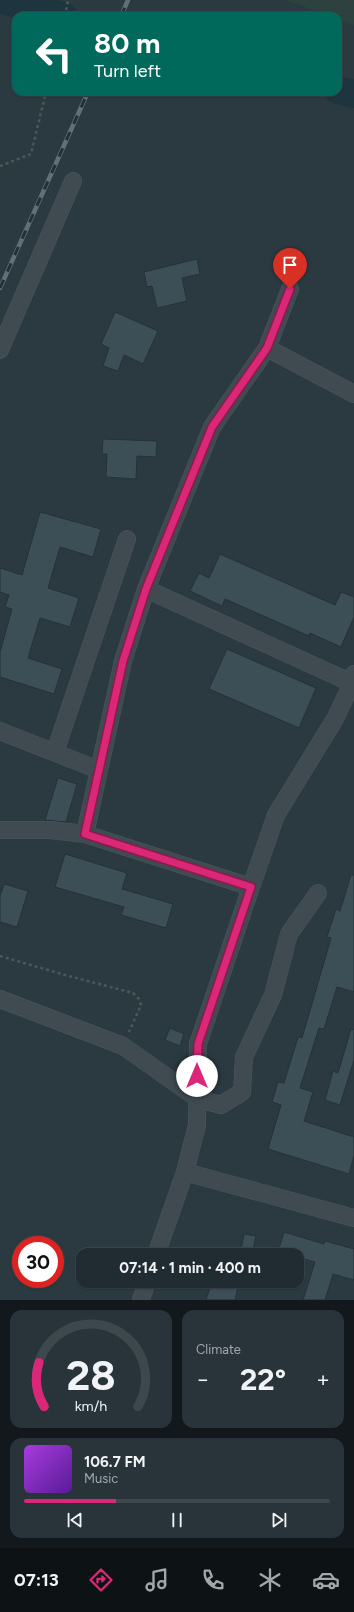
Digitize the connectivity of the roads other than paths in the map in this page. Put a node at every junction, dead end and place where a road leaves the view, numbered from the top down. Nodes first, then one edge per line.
1 (73, 181) dead end
2 (290, 289) dead end
3 (267, 348) junction
4 (0, 350) edge
5 (354, 394) edge
6 (127, 539) dead end
7 (146, 589) junction
8 (353, 680) edge
9 (0, 731) edge
10 (55, 752) junction
11 (99, 770) junction
12 (0, 830) edge
13 (85, 834) junction
14 (251, 887) junction
15 (318, 893) dead end
16 (0, 999) edge
17 (198, 1099) junction
18 (185, 1172) junction
19 (354, 1218) edge
20 (158, 1248) edge
21 (145, 1288) edge
22 (141, 1300) edge

1 - 4 street
2 - 3 street
3 - 5 street
3 - 7 street
6 - 10 street
7 - 8 street
7 - 11 street
8 - 14 street
9 - 10 street
10 - 11 street
11 - 13 street
12 - 13 street
13 - 14 street
14 - 17 street
15 - 17 street
16 - 17 street
17 - 18 street
18 - 19 street
18 - 20 street
21 - 22 street

